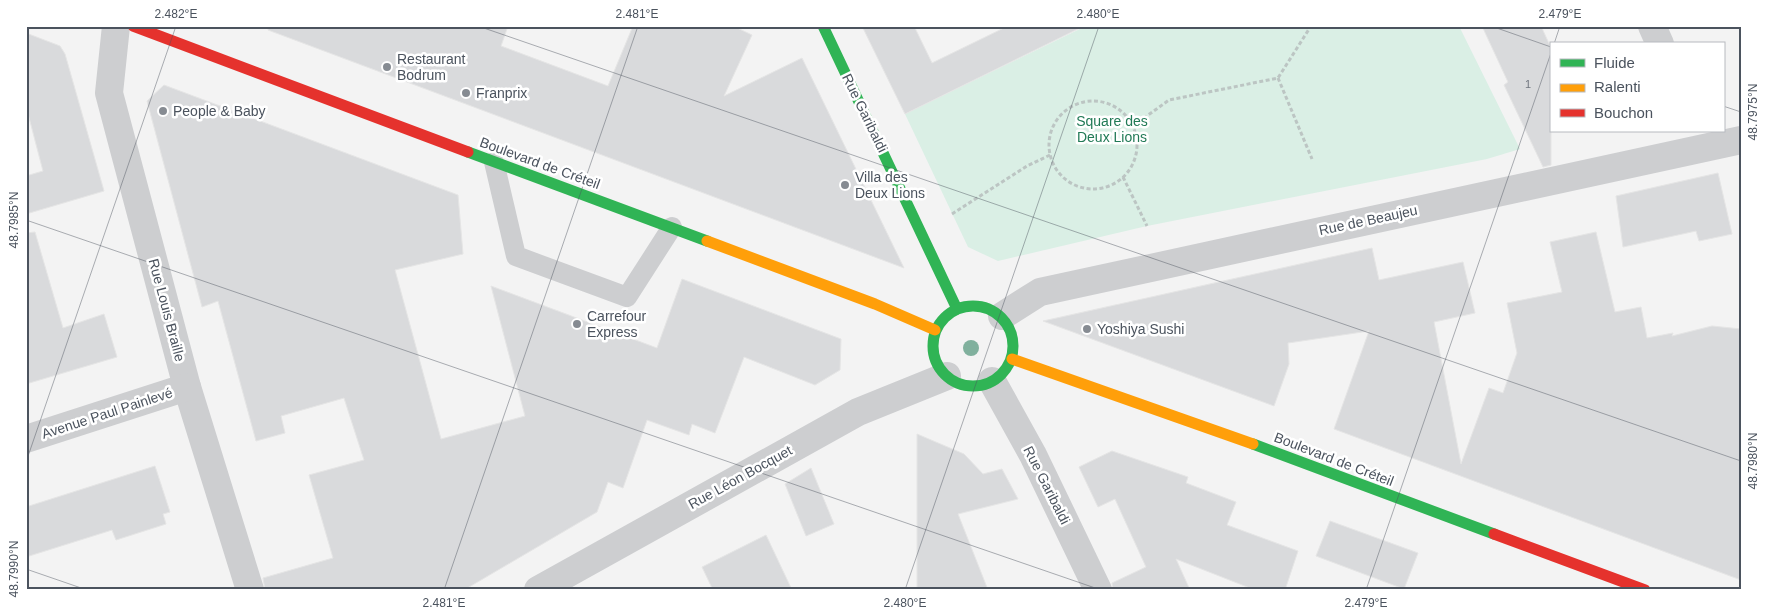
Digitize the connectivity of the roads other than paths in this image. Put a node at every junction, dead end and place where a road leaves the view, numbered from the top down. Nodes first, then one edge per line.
1 (116, 26) edge
2 (133, 26) edge
3 (823, 26) edge
4 (1652, 26) edge
5 (1659, 42) edge
6 (1705, 139) edge
7 (1741, 140) edge
8 (494, 162) junction
9 (672, 227) junction
10 (957, 308) junction
11 (1002, 316) junction
12 (936, 330) junction
13 (1012, 359) junction
14 (947, 376) junction
15 (992, 381) junction
16 (187, 387) junction
17 (26, 439) edge
18 (250, 590) edge
19 (538, 590) edge
20 (1098, 590) edge
21 (1645, 590) edge

1 - 16 street, Rue Louis Braille
2 - 8 main road, Boulevard de Créteil
3 - 10 main road, Rue Garibaldi
4 - 5 street
6 - 7 street, Rue de Beaujeu
6 - 11 street, Rue de Beaujeu
8 - 9 main road, Boulevard de Créteil
8 - 9 lane
9 - 12 main road, Boulevard de Créteil
10 - 11 main road
10 - 12 main road
11 - 13 main road
12 - 14 main road
13 - 15 main road
13 - 21 main road, Boulevard de Créteil
14 - 15 main road
14 - 19 street, Rue Léon Bocquet
15 - 20 street, Rue Garibaldi
16 - 17 street, Avenue Paul Painlevé
16 - 18 street, Rue Louis Braille

